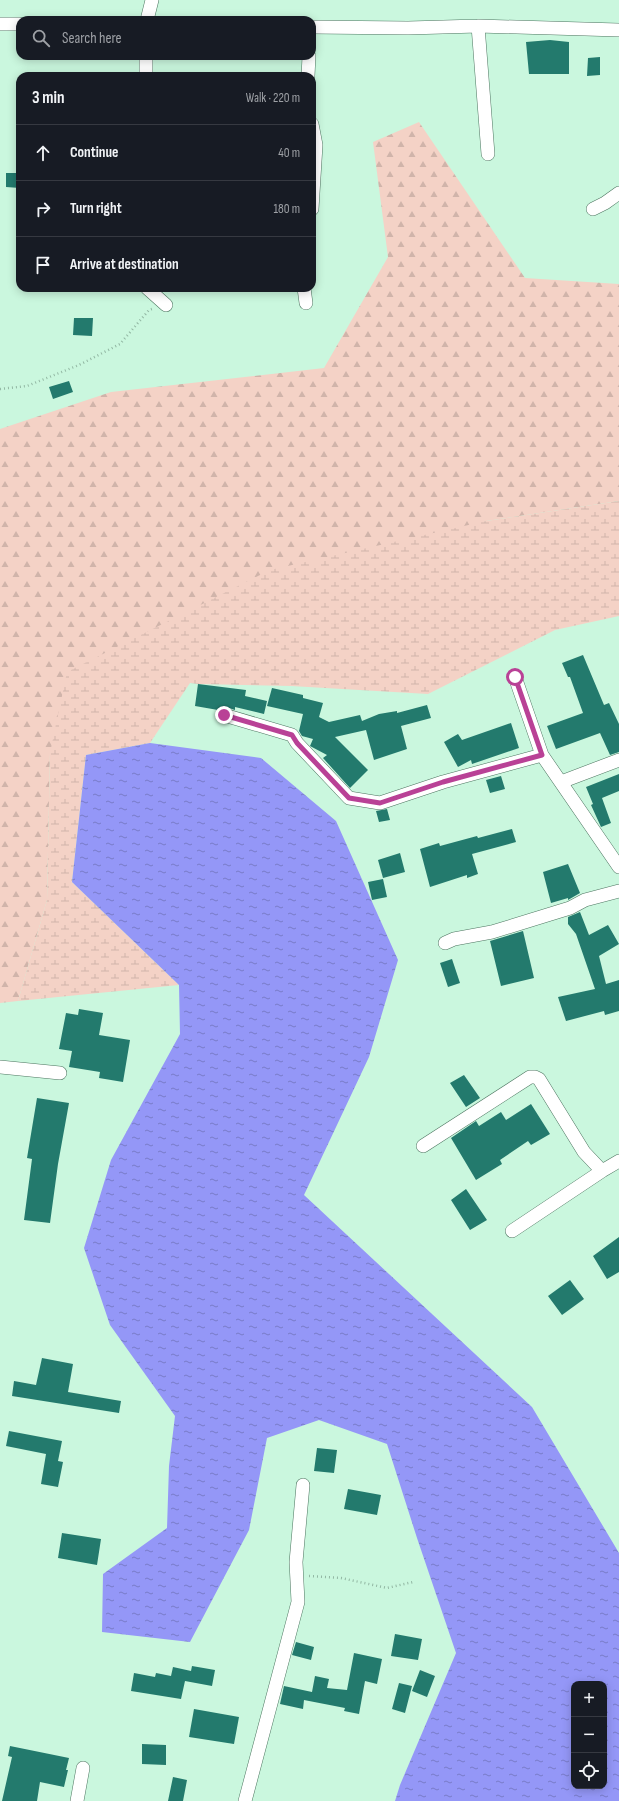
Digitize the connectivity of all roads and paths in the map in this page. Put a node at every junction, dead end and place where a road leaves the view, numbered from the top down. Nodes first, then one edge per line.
1 (152, 0) edge
2 (148, 16) edge
3 (0, 24) edge
4 (16, 24) edge
5 (478, 26) junction
6 (316, 27) edge
7 (619, 30) edge
8 (146, 60) edge
9 (309, 60) edge
10 (146, 72) edge
11 (308, 72) edge
12 (488, 154) dead end
13 (619, 193) edge
14 (593, 209) dead end
15 (151, 292) edge
16 (304, 292) edge
17 (306, 304) dead end
18 (166, 305) joint
19 (0, 389) edge
20 (515, 677) dead end
21 (224, 715) dead end
22 (542, 755) junction
23 (619, 760) edge
24 (561, 782) junction
25 (619, 867) edge
26 (619, 891) edge
27 (445, 943) dead end
28 (0, 1067) edge
29 (60, 1073) dead end
30 (423, 1146) dead end
31 (619, 1161) edge
32 (602, 1171) junction
33 (512, 1231) dead end
34 (303, 1485) dead end
35 (297, 1575) junction
36 (413, 1582) dead end
37 (83, 1768) dead end
38 (77, 1801) edge
39 (245, 1801) edge

1 - 2 street
3 - 4 street
5 - 6 street
5 - 7 street
5 - 12 street
8 - 10 street
9 - 11 street
13 - 14 street
15 - 18 street
16 - 17 street
18 - 19 path
20 - 22 street
21 - 22 street
22 - 24 street
23 - 24 street
24 - 25 street
26 - 27 street
28 - 29 street
30 - 32 street
31 - 32 street
32 - 33 street
34 - 35 street
35 - 36 path
35 - 39 street
37 - 38 street

